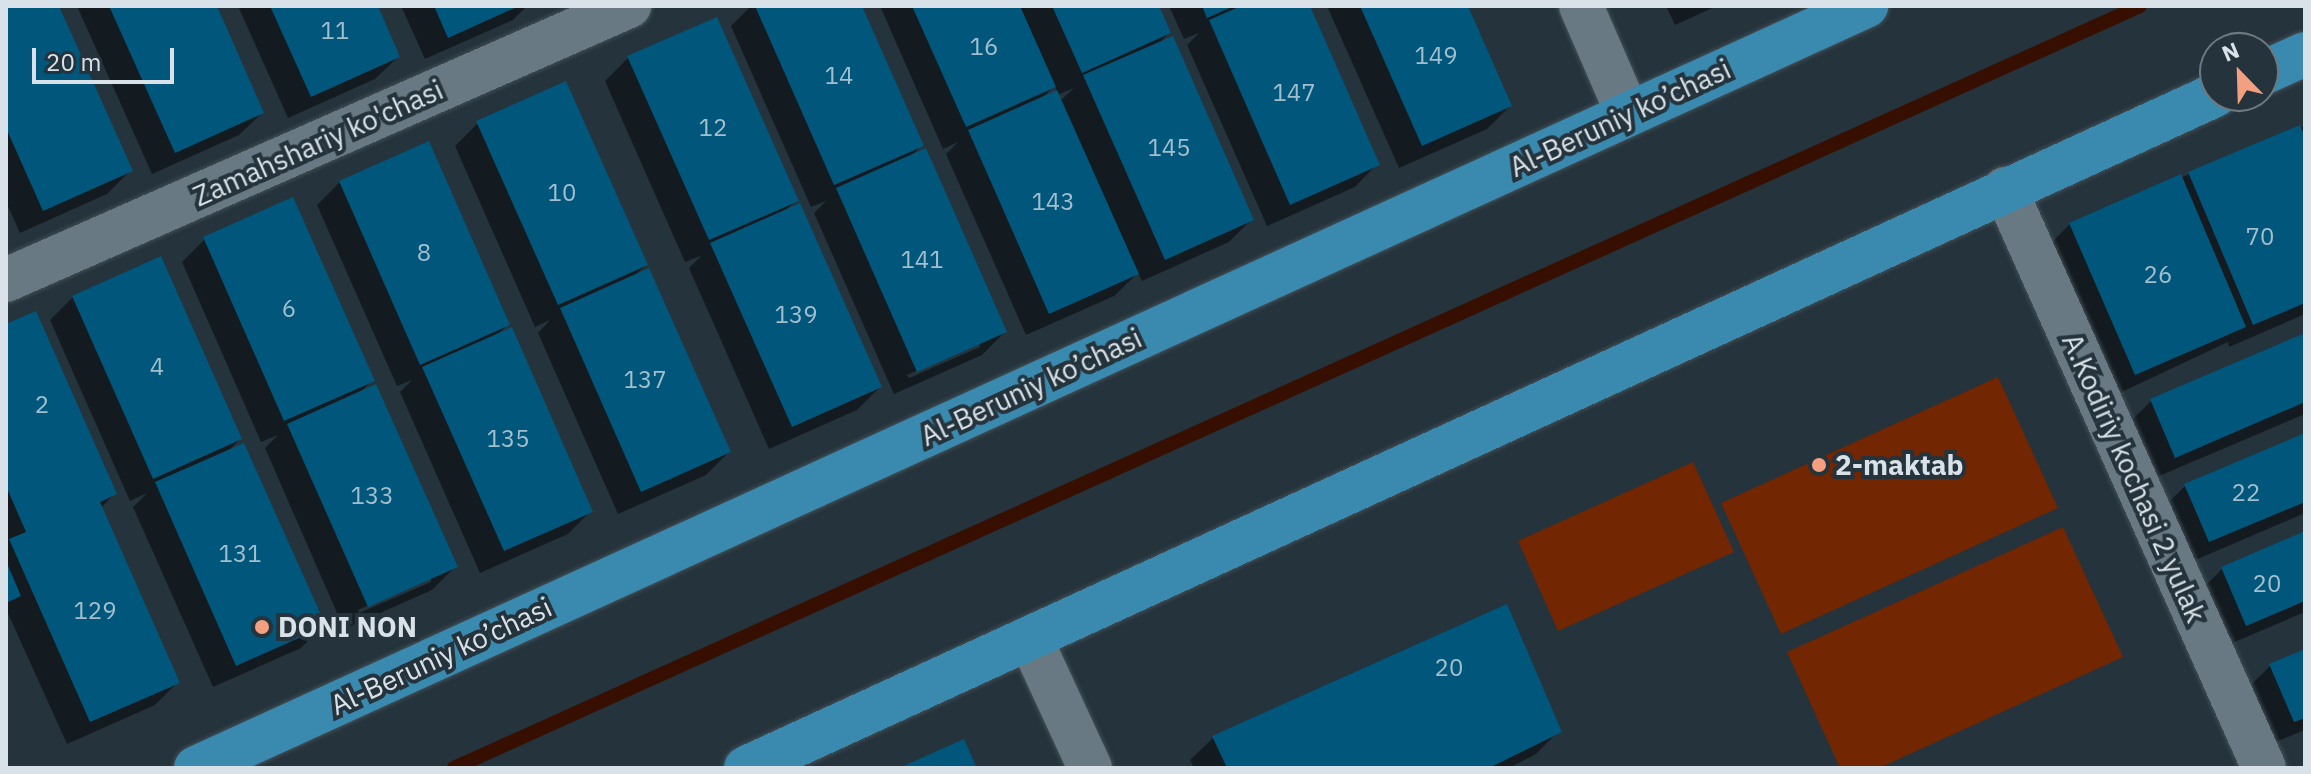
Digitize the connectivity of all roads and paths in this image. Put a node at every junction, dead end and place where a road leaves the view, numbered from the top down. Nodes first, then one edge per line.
1 (629, 6) edge
2 (1581, 6) edge
3 (1866, 6) edge
4 (2305, 54) edge
5 (2279, 66) edge
6 (2199, 102) edge
7 (1628, 114) junction
8 (2005, 189) junction
9 (6, 280) edge
10 (1030, 638) junction
11 (196, 768) edge
12 (746, 768) edge
13 (1090, 768) edge
14 (2264, 768) edge

1 - 9 street, Zamahshariy ko'chasi
2 - 7 street
3 - 7 main road, Al-Beruniy ko’chasi
4 - 5 main road
6 - 8 main road
7 - 11 main road, Al-Beruniy ko’chasi
8 - 10 main road
8 - 14 street, A.Kodiriy kochasi 2 yulak
10 - 12 main road
10 - 13 street

